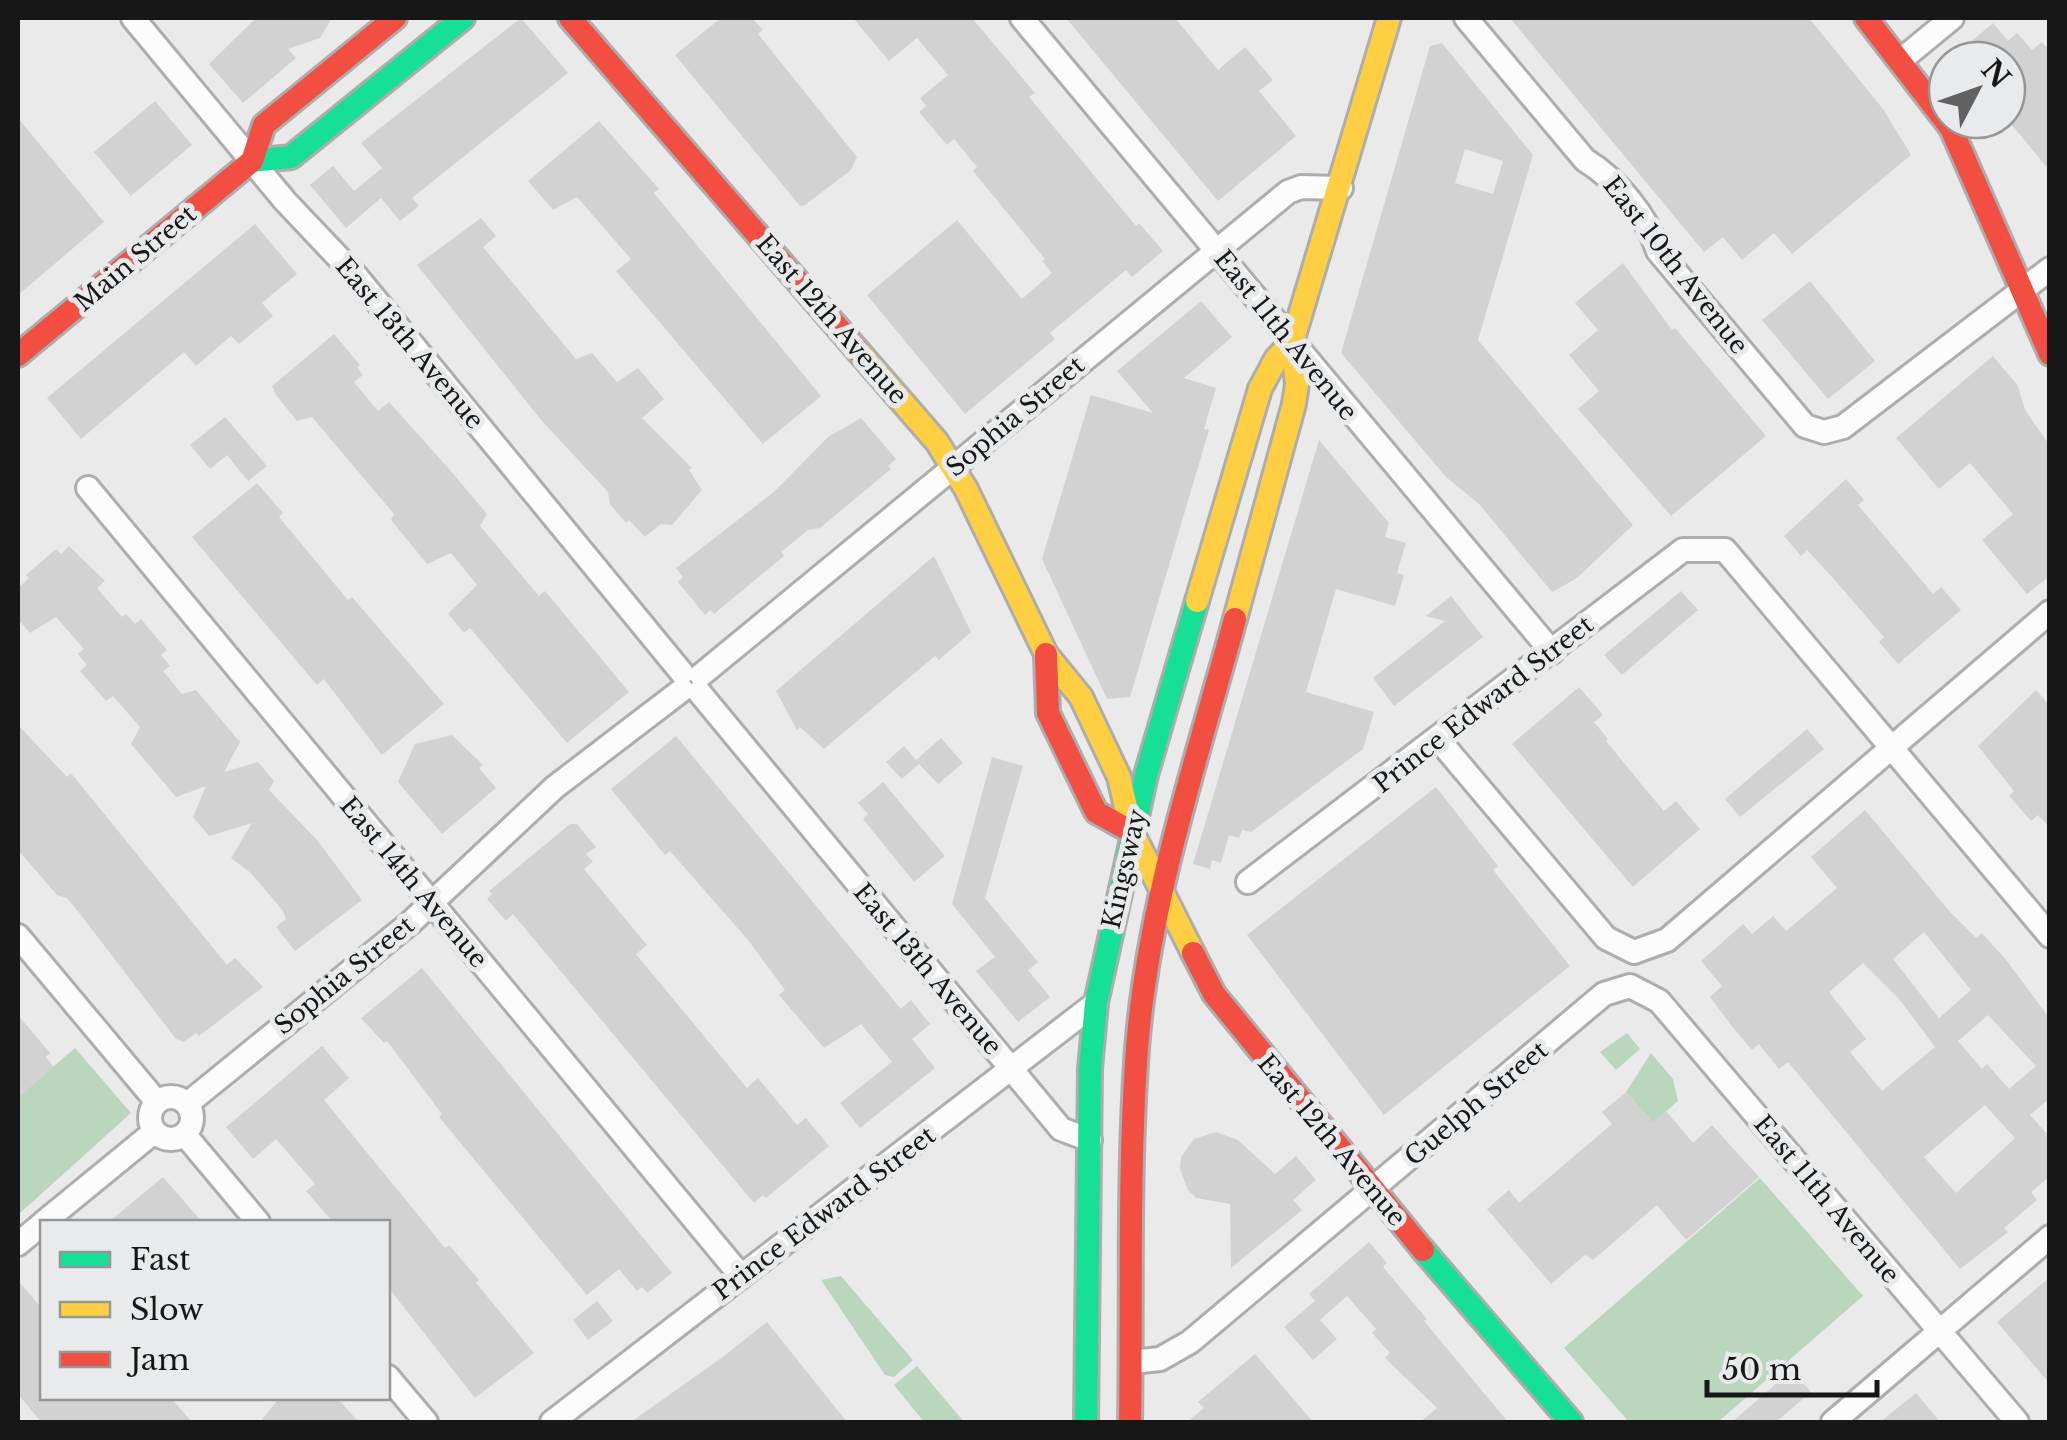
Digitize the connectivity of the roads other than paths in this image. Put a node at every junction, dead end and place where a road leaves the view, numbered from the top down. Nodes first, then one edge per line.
1 (133, 18) edge
2 (395, 18) edge
3 (463, 18) edge
4 (570, 18) edge
5 (1022, 18) edge
6 (1389, 18) edge
7 (1466, 18) edge
8 (1866, 18) edge
9 (1952, 18) edge
10 (1901, 60) junction
11 (252, 160) junction
12 (1341, 188) junction
13 (1215, 249) junction
14 (2050, 270) edge
15 (2023, 291) junction
16 (1292, 342) junction
17 (2050, 354) edge
18 (18, 355) edge
19 (953, 467) junction
20 (88, 488) dead end
21 (2050, 612) edge
22 (1552, 652) junction
23 (1046, 654) junction
24 (691, 682) junction
25 (1438, 739) junction
26 (1891, 748) junction
27 (1132, 832) junction
28 (1248, 882) dead end
29 (1161, 895) junction
30 (431, 902) junction
31 (18, 936) edge
32 (2050, 936) edge
33 (1630, 986) joint
34 (1096, 1002) junction
35 (1011, 1070) junction
36 (157, 1102) junction
37 (187, 1104) junction
38 (154, 1132) junction
39 (185, 1135) junction
40 (1090, 1140) junction
41 (1373, 1191) junction
42 (47, 1220) edge
43 (256, 1220) edge
44 (40, 1226) edge
45 (2050, 1237) edge
46 (18, 1244) edge
47 (742, 1276) junction
48 (1939, 1331) junction
49 (1132, 1362) junction
50 (390, 1379) edge
51 (426, 1422) edge
52 (552, 1422) edge
53 (1086, 1422) edge
54 (1130, 1422) edge
55 (1571, 1422) edge
56 (1832, 1422) edge
57 (2016, 1422) edge

1 - 11 street, East 13th Avenue
2 - 11 main road, Main Street
3 - 11 main road, Main Street
4 - 19 main road, East 12th Avenue
5 - 13 street, East 11th Avenue
6 - 12 main road, Kingsway
7 - 15 street, East 10th Avenue
8 - 10 main road
9 - 10 street
10 - 15 main road
11 - 18 main road, Main Street
11 - 24 street, East 13th Avenue
12 - 13 street, Sophia Street
12 - 16 main road, Kingsway
13 - 16 street, East 11th Avenue
13 - 19 street, Sophia Street
14 - 15 street
15 - 17 main road
16 - 22 street, East 11th Avenue
16 - 27 main road, Kingsway
16 - 29 main road, Kingsway
19 - 23 main road, East 12th Avenue
19 - 24 street, Sophia Street
20 - 30 street, East 14th Avenue
21 - 26 street
22 - 25 street, Prince Edward Street
22 - 26 street, Prince Edward Street
23 - 27 main road, East 12th Avenue
23 - 27 main road, East 12th Avenue
24 - 30 street, Sophia Street
24 - 35 street, East 13th Avenue
25 - 26 street
25 - 28 street, Prince Edward Street
26 - 32 street
27 - 29 main road, East 12th Avenue
27 - 34 main road, Kingsway
29 - 41 main road, East 12th Avenue
29 - 49 main road, Kingsway
30 - 37 street, Sophia Street
30 - 47 street, East 14th Avenue
31 - 36 street
33 - 41 street, Guelph Street
33 - 48 street, East 11th Avenue
34 - 35 street, Prince Edward Street
34 - 40 main road, Kingsway
35 - 40 street, East 13th Avenue
35 - 47 street, Prince Edward Street
36 - 37 street
36 - 38 street
37 - 39 street
38 - 39 street
38 - 42 street
39 - 43 street
40 - 53 main road, Kingsway
41 - 49 street, Guelph Street
41 - 55 main road, East 12th Avenue
44 - 46 street
45 - 48 street
47 - 52 street, Prince Edward Street
48 - 56 street
48 - 57 street, East 11th Avenue
49 - 54 main road, Kingsway
50 - 51 street

